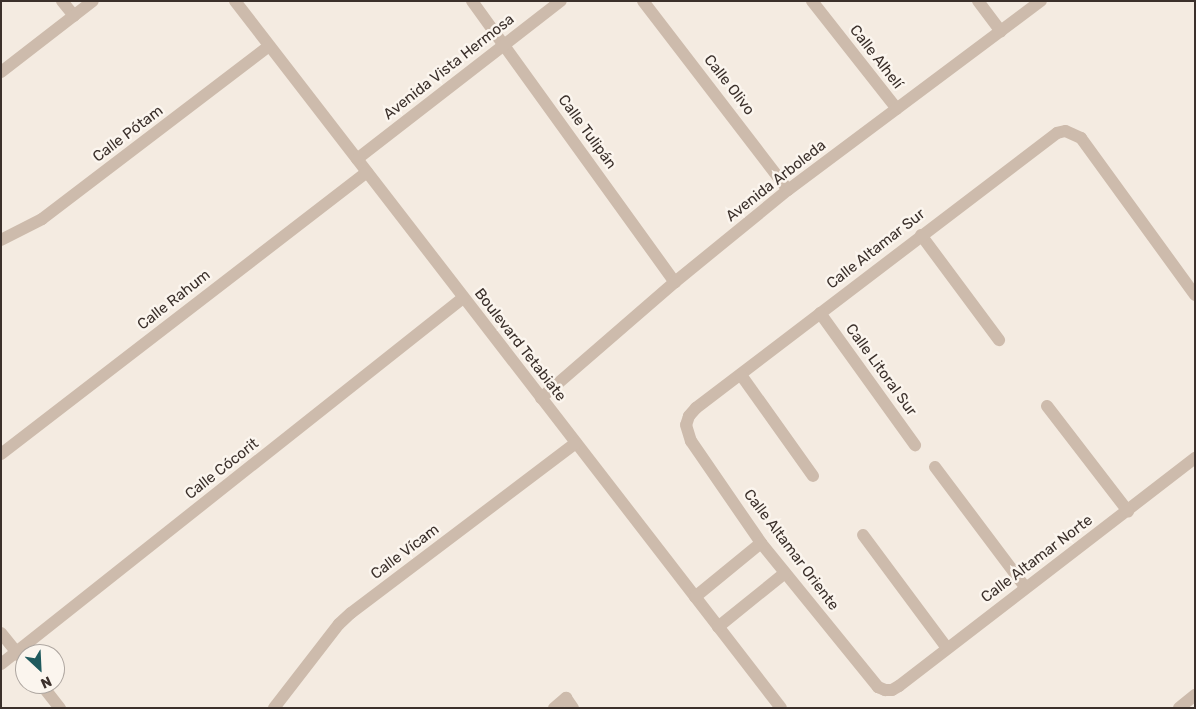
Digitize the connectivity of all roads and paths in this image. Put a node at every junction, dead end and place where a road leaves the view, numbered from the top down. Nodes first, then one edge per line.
1 (62, 1) edge
2 (92, 1) edge
3 (235, 1) edge
4 (472, 1) edge
5 (561, 1) edge
6 (643, 1) edge
7 (812, 1) edge
8 (978, 1) edge
9 (1041, 1) edge
10 (74, 16) junction
11 (1001, 31) junction
12 (504, 44) junction
13 (270, 46) junction
14 (1, 72) edge
15 (896, 109) junction
16 (357, 159) junction
17 (367, 172) junction
18 (788, 190) junction
19 (920, 235) junction
20 (1, 240) edge
21 (675, 282) junction
22 (1195, 295) edge
23 (464, 298) junction
24 (820, 313) junction
25 (999, 340) dead end
26 (741, 374) junction
27 (541, 398) junction
28 (1047, 406) dead end
29 (696, 408) joint
30 (576, 443) junction
31 (916, 445) dead end
32 (1, 454) edge
33 (1195, 458) edge
34 (935, 467) dead end
35 (813, 476) dead end
36 (1128, 511) junction
37 (863, 535) dead end
38 (761, 543) junction
39 (785, 573) junction
40 (1026, 588) junction
41 (695, 596) junction
42 (718, 627) junction
43 (1, 633) edge
44 (26, 644) edge
45 (947, 648) junction
46 (15, 651) edge
47 (15, 653) edge
48 (1, 664) edge
49 (899, 686) joint
50 (49, 694) edge
51 (1195, 695) edge
52 (60, 708) edge
53 (274, 708) edge
54 (554, 708) edge
55 (573, 708) edge
56 (781, 708) edge
57 (1179, 708) edge

1 - 10 street
2 - 10 street
3 - 13 street, Boulevard Tetabiate
4 - 12 street, Calle Tulipán
5 - 12 street, Avenida Vista Hermosa
6 - 18 street, Calle Olivo
7 - 15 street, Calle Alhelí
8 - 11 street
9 - 11 street, Avenida Arboleda
10 - 14 street
11 - 15 street, Avenida Arboleda
12 - 16 street, Avenida Vista Hermosa
12 - 21 street, Calle Tulipán
13 - 16 street, Boulevard Tetabiate
13 - 20 street, Calle Pótam
15 - 18 street, Avenida Arboleda
16 - 17 street, Boulevard Tetabiate
17 - 23 street, Boulevard Tetabiate
17 - 32 street, Calle Rahum
18 - 21 street, Avenida Arboleda
19 - 22 street, Calle Altamar Sur
19 - 24 street, Calle Altamar Sur
19 - 25 street
21 - 27 street, Avenida Arboleda
23 - 27 street, Boulevard Tetabiate
23 - 44 street, Calle Cócorit
24 - 26 street, Calle Altamar Sur
24 - 31 street, Calle Litoral Sur
26 - 29 street, Calle Altamar Sur
26 - 35 street
27 - 30 street, Boulevard Tetabiate
28 - 36 street
29 - 38 street, Calle Altamar Oriente
30 - 41 street, Boulevard Tetabiate
30 - 53 street, Calle Vícam
33 - 36 street, Calle Altamar Norte
34 - 40 street
36 - 40 street, Calle Altamar Norte
37 - 45 street
38 - 39 street, Calle Altamar Oriente
38 - 41 street
39 - 42 street
39 - 49 street, Calle Altamar Oriente
40 - 45 street, Calle Altamar Norte
41 - 42 street, Boulevard Tetabiate
42 - 56 street, Boulevard Tetabiate
43 - 46 street
45 - 49 street, Calle Altamar Norte
47 - 48 street, Calle Cócorit
50 - 52 street
51 - 57 street
54 - 55 street

